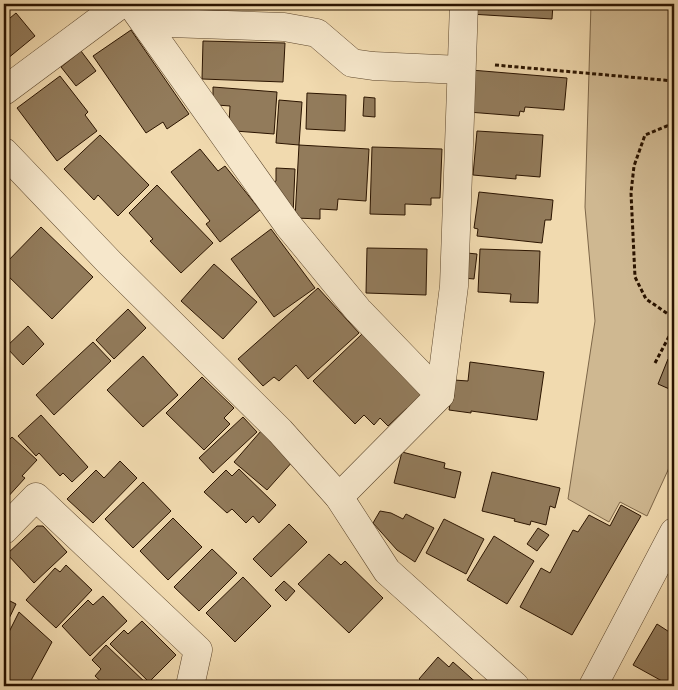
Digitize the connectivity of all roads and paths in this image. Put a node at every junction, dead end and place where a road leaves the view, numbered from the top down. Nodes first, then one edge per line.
1 (464, 4) edge
2 (133, 6) edge
3 (462, 66) junction
4 (674, 82) edge
5 (4, 91) edge
6 (674, 128) edge
7 (4, 152) edge
8 (674, 318) edge
9 (674, 327) edge
10 (655, 363) dead end
11 (440, 395) junction
12 (339, 497) junction
13 (4, 530) edge
14 (674, 532) edge
15 (190, 686) edge
16 (515, 686) edge
17 (593, 686) edge

1 - 3 street
2 - 3 street
2 - 5 street
2 - 11 street
3 - 4 path
3 - 11 street
6 - 8 path
7 - 12 street
9 - 10 path
11 - 12 street
12 - 16 street
13 - 15 street
14 - 17 street

